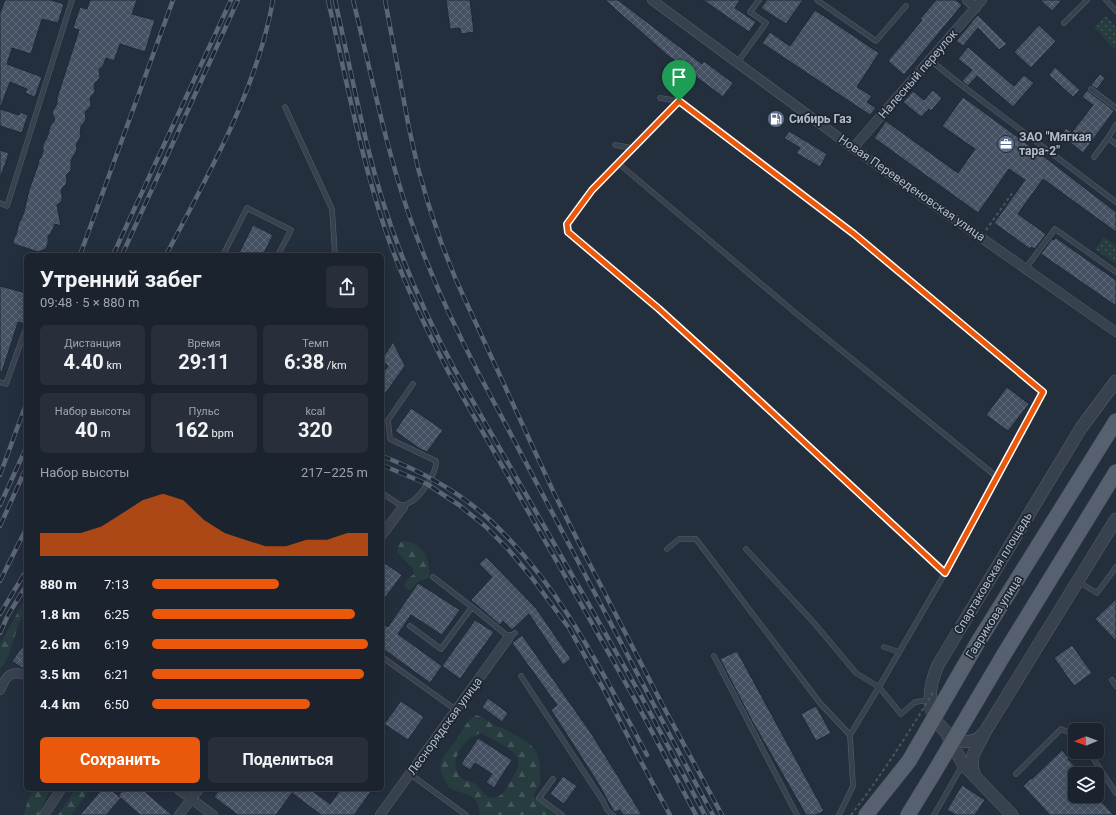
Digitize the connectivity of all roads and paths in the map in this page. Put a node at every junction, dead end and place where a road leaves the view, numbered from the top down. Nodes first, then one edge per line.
1 (72, 0) edge
2 (652, 0) edge
3 (759, 0) edge
4 (817, 0) edge
5 (967, 0) edge
6 (982, 0) edge
7 (1087, 0) edge
8 (1106, 0) edge
9 (906, 6) dead end
10 (976, 8) junction
11 (1116, 11) edge
12 (1064, 23) dead end
13 (930, 60) junction
14 (737, 63) junction
15 (1091, 89) dead end
16 (660, 98) dead end
17 (679, 101) junction
18 (285, 107) dead end
19 (1116, 108) edge
20 (1116, 125) edge
21 (1108, 138) junction
22 (1116, 144) edge
23 (615, 145) dead end
24 (632, 148) junction
25 (853, 148) junction
26 (1094, 157) dead end
27 (618, 163) junction
28 (1013, 192) dead end
29 (1116, 202) edge
30 (0, 203) edge
31 (992, 222) dead end
32 (224, 253) edge
33 (279, 253) edge
34 (335, 253) edge
35 (1025, 268) junction
36 (1116, 272) edge
37 (1116, 332) edge
38 (24, 334) edge
39 (1116, 381) edge
40 (0, 382) edge
41 (413, 384) dead end
42 (1116, 421) edge
43 (1116, 472) edge
44 (998, 477) junction
45 (384, 494) edge
46 (403, 507) junction
47 (1116, 519) edge
48 (384, 532) edge
49 (667, 549) dead end
50 (746, 549) dead end
51 (1116, 566) edge
52 (945, 573) junction
53 (433, 577) dead end
54 (1077, 582) junction
55 (472, 607) junction
56 (410, 626) dead end
57 (512, 635) joint
58 (884, 647) dead end
59 (899, 652) junction
60 (714, 656) dead end
61 (384, 658) edge
62 (24, 674) edge
63 (521, 676) dead end
64 (1112, 680) dead end
65 (1116, 686) edge
66 (879, 687) junction
67 (0, 690) edge
68 (932, 696) junction
69 (456, 710) junction
70 (986, 730) junction
71 (1068, 732) edge
72 (946, 733) junction
73 (850, 735) junction
74 (1094, 759) edge
75 (909, 761) junction
76 (962, 764) junction
77 (935, 771) junction
78 (410, 774) junction
79 (1016, 774) dead end
80 (975, 777) junction
81 (553, 779) dead end
82 (60, 791) edge
83 (181, 791) edge
84 (197, 791) edge
85 (1116, 793) edge
86 (191, 799) junction
87 (607, 810) junction
88 (44, 815) edge
89 (179, 815) edge
90 (213, 815) edge
91 (380, 815) edge
92 (466, 815) edge
93 (562, 815) edge
94 (604, 815) edge
95 (613, 815) edge
96 (797, 815) edge
97 (839, 815) edge
98 (851, 815) edge
99 (866, 815) edge
100 (875, 815) edge
101 (908, 815) edge
102 (913, 815) edge
103 (934, 815) edge
104 (1012, 815) edge

1 - 30 lane
2 - 14 street, Новая Переведеновская улица
3 - 14 lane
4 - 9 lane
5 - 10 street
6 - 10 street, Налесный переулок
7 - 12 lane
8 - 11 lane
10 - 13 street, Налесный переулок
13 - 25 street, Налесный переулок
13 - 29 lane
14 - 25 street, Новая Переведеновская улица
15 - 19 lane
16 - 17 lane
17 - 24 lane
17 - 44 lane
18 - 34 lane
20 - 21 lane
21 - 22 lane
21 - 26 lane
23 - 24 lane
24 - 27 lane
25 - 35 street, Новая Переведеновская улица
27 - 44 lane
27 - 52 lane
28 - 31 path
32 - 33 lane
35 - 36 lane
35 - 37 street, Новая Переведеновская улица
38 - 40 lane
39 - 68 street, Спартаковская площадь
41 - 46 lane
42 - 75 main road, Гаврикова улица, bridge
43 - 77 main road, bridge
44 - 52 lane
45 - 46 lane
46 - 48 street
47 - 54 street, Спартаковская площадь
49 - 73 lane
50 - 66 lane
51 - 54 lane
52 - 59 lane
53 - 55 lane
54 - 70 street, Спартаковская площадь
55 - 56 lane
55 - 57 lane
57 - 69 street, Леснорядская улица
58 - 59 lane
59 - 66 lane
60 - 96 lane
61 - 69 lane
62 - 67 street
63 - 87 lane
64 - 65 lane
66 - 68 lane
66 - 73 lane
68 - 72 street, Спартаковская площадь
68 - 98 path, bridge
69 - 78 street, Леснорядская улица
70 - 72 street, Спартаковская площадь
70 - 80 street, Спартаковская площадь
71 - 79 lane
72 - 76 street
73 - 97 lane
74 - 85 lane
75 - 99 main road
75 - 100 main road, Гаврикова улица
76 - 80 street
76 - 103 lane
77 - 101 main road
77 - 102 main road
78 - 91 street, Леснорядская улица
78 - 92 lane
80 - 104 street
81 - 93 lane
82 - 88 street
83 - 86 street
84 - 86 street
86 - 89 street
86 - 90 street
87 - 94 lane
87 - 95 lane

